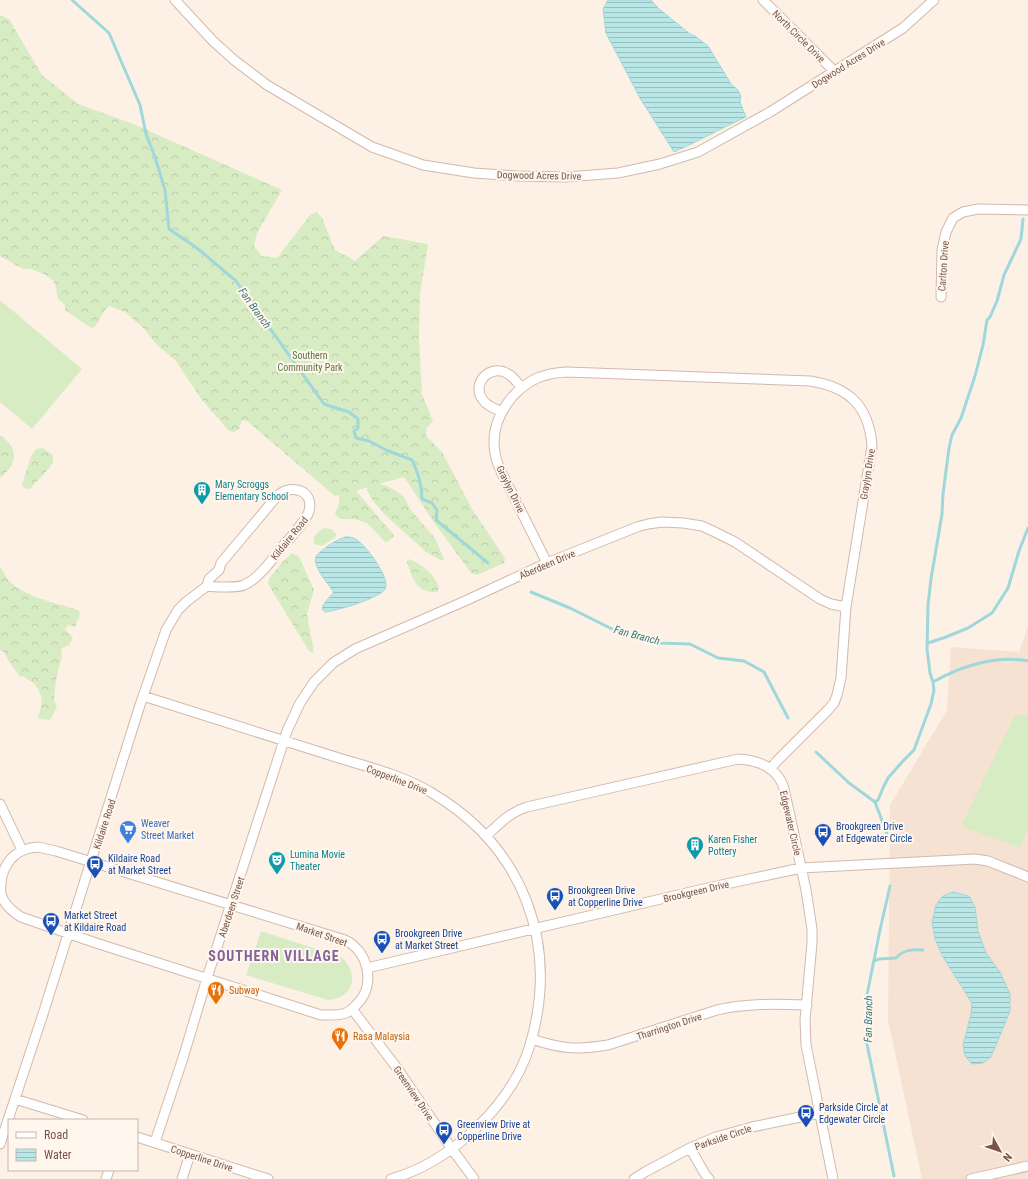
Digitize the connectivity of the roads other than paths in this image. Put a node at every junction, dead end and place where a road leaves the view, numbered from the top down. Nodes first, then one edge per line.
1 (175, 0) edge
2 (763, 0) edge
3 (934, 0) edge
4 (834, 71) junction
5 (1028, 210) edge
6 (941, 297) dead end
7 (521, 388) junction
8 (501, 411) junction
9 (547, 564) junction
10 (207, 586) junction
11 (846, 607) junction
12 (143, 696) junction
13 (284, 741) junction
14 (770, 769) junction
15 (0, 804) edge
16 (486, 836) junction
17 (22, 850) junction
18 (91, 862) junction
19 (801, 868) junction
20 (1028, 877) edge
21 (1, 881) edge
22 (4, 905) edge
23 (232, 905) junction
24 (534, 929) junction
25 (68, 934) junction
26 (368, 968) junction
27 (207, 978) junction
28 (807, 1005) junction
29 (352, 1009) junction
30 (532, 1039) junction
31 (15, 1099) junction
32 (820, 1113) junction
33 (8, 1119) edge
34 (80, 1119) edge
35 (8, 1120) edge
36 (138, 1137) edge
37 (154, 1142) junction
38 (0, 1144) edge
39 (690, 1148) junction
40 (452, 1149) junction
41 (190, 1154) junction
42 (1028, 1166) edge
43 (182, 1179) edge
44 (268, 1179) edge
45 (391, 1179) edge
46 (474, 1179) edge
47 (634, 1179) edge
48 (709, 1179) edge
49 (833, 1179) edge
50 (971, 1179) edge

1 - 4 street, Dogwood Acres Drive
2 - 4 street, North Circle Drive
3 - 4 street, Dogwood Acres Drive
5 - 6 street, Carlton Drive
7 - 8 street, Graylyn Drive
7 - 8 street
7 - 11 street, Graylyn Drive
8 - 9 street, Graylyn Drive
9 - 11 street, Aberdeen Drive
9 - 13 street, Aberdeen Drive
10 - 10 street, Kildaire Road
10 - 12 street, Kildaire Road
11 - 14 street, Graylyn Drive
12 - 13 street, Copperline Drive
12 - 18 street, Kildaire Road
13 - 16 street, Copperline Drive
13 - 23 street, Aberdeen Street
14 - 16 street, Edgewater Circle
14 - 19 street, Edgewater Circle
15 - 17 street
16 - 24 street, Copperline Drive
17 - 18 street, Market Street
17 - 21 street
18 - 23 street, Market Street
18 - 25 street, Kildaire Road
19 - 20 street, Brookgreen Drive
19 - 24 street, Brookgreen Drive
19 - 28 street, Edgewater Circle
21 - 22 street
22 - 25 street
23 - 26 street, Market Street
23 - 27 street, Aberdeen Street
24 - 26 street, Brookgreen Drive
24 - 30 street, Copperline Drive
25 - 27 street
25 - 31 street, Kildaire Road
26 - 29 street
27 - 29 street
27 - 37 street, Aberdeen Street
28 - 30 street, Tharrington Drive
28 - 32 street, Edgewater Circle
29 - 40 street, Greenview Drive
30 - 40 street, Copperline Drive
31 - 33 street, Kildaire Road
31 - 34 street
32 - 39 street, Parkside Circle
32 - 49 street, Edgewater Circle
35 - 38 street, Kildaire Road
36 - 37 street, Copperline Drive
37 - 41 street, Copperline Drive
39 - 47 street, Parkside Circle
39 - 48 street
40 - 45 street, Copperline Drive
40 - 46 street, Greenview Drive
41 - 43 street
41 - 44 street, Copperline Drive
42 - 50 street

